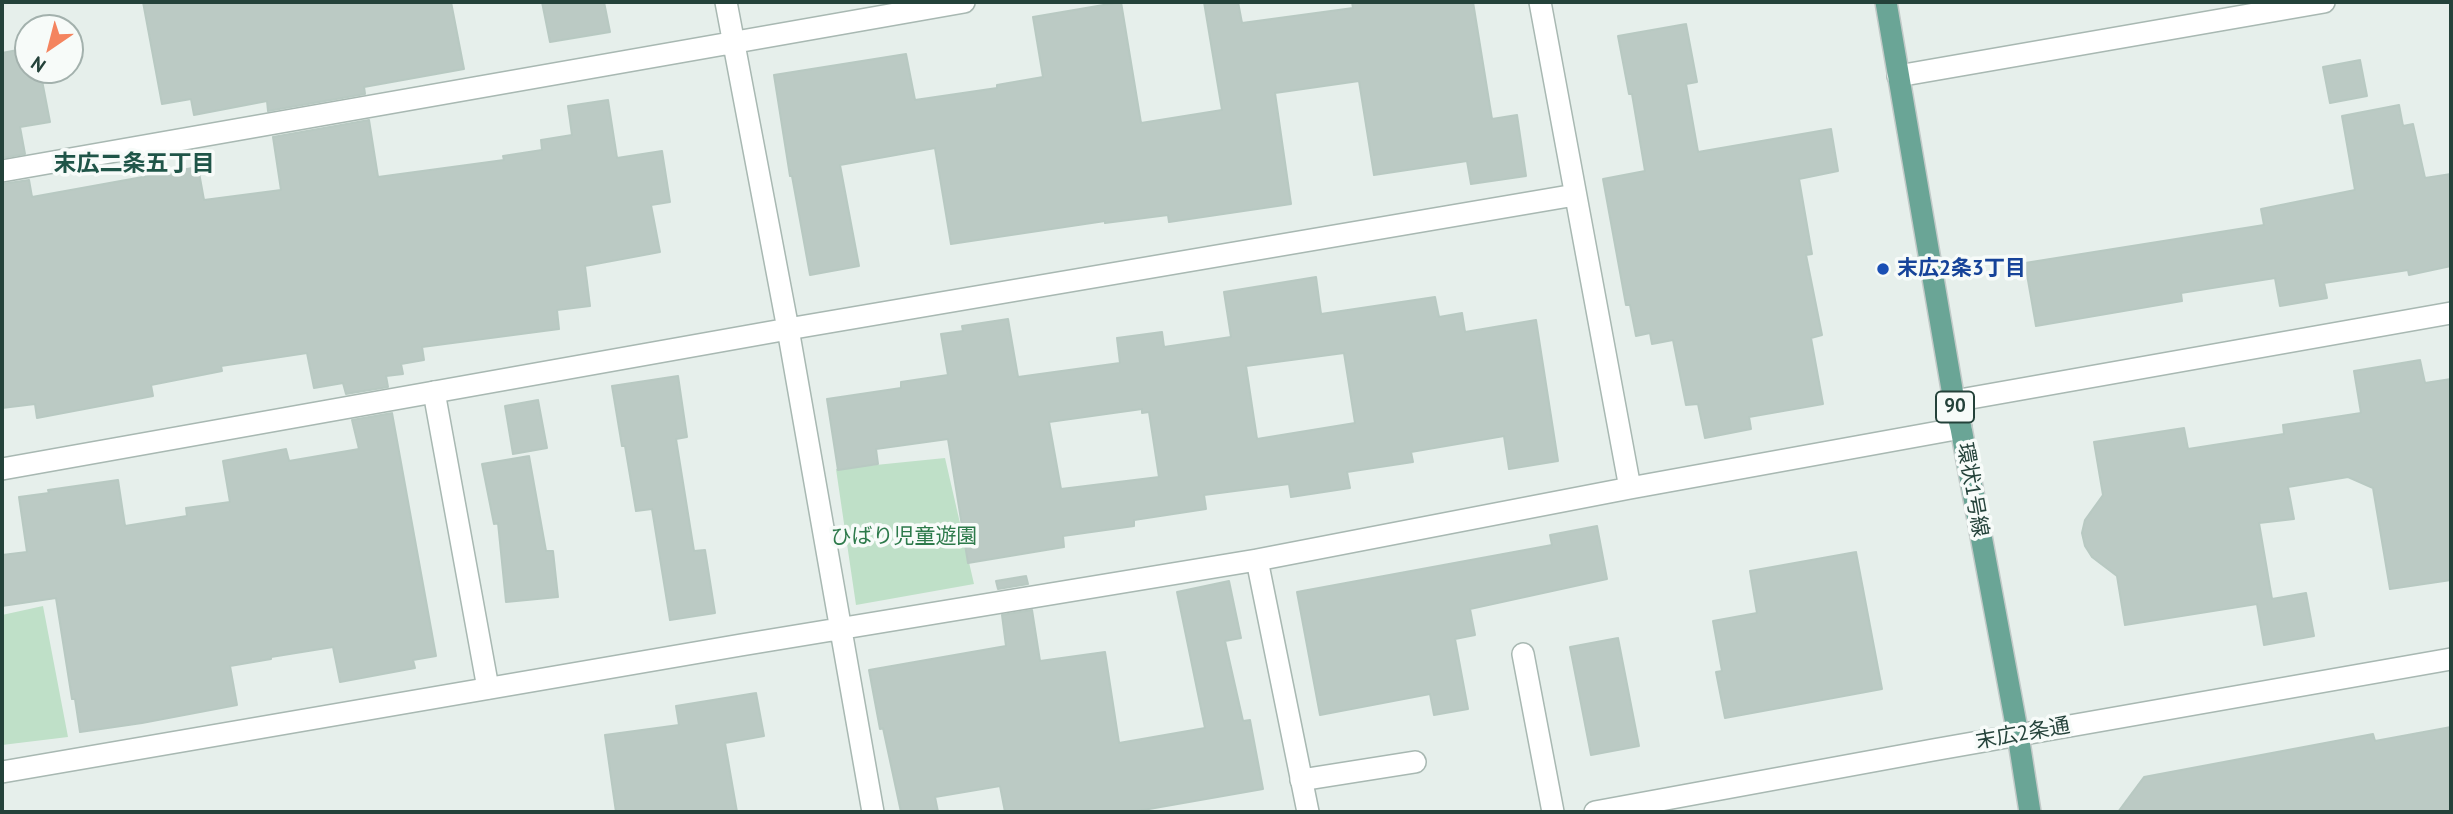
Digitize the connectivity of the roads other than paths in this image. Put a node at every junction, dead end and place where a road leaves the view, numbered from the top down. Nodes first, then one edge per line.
1 (726, 2) edge
2 (964, 2) edge
3 (1540, 2) edge
4 (1886, 2) edge
5 (2324, 2) edge
6 (733, 42) junction
7 (1898, 76) junction
8 (2, 171) edge
9 (1575, 195) junction
10 (2451, 313) edge
11 (788, 329) junction
12 (434, 392) junction
13 (1954, 401) junction
14 (1961, 428) junction
15 (2, 469) edge
16 (1630, 488) junction
17 (1257, 560) junction
18 (841, 629) junction
19 (1522, 654) dead end
20 (2451, 659) edge
21 (488, 688) junction
22 (2018, 735) junction
23 (1415, 762) dead end
24 (2, 772) edge
25 (1301, 780) junction
26 (1676, 805) edge
27 (873, 812) edge
28 (1308, 812) edge
29 (1553, 812) edge
30 (1595, 812) edge
31 (2029, 812) edge

1 - 6 street
2 - 6 street
3 - 9 street
4 - 7 main road, 環状1号線 / 90
5 - 7 street
6 - 8 street
6 - 11 street
7 - 13 main road, 環状1号線 / 90
9 - 11 street
9 - 16 street
10 - 13 street
11 - 12 street
11 - 18 street
12 - 15 street
12 - 21 street
13 - 14 main road, 環状1号線 / 90
14 - 16 street
14 - 22 main road, 環状1号線 / 90
16 - 17 street
17 - 18 street
17 - 25 street
18 - 21 street
18 - 27 street
19 - 29 street
20 - 22 street, 末広2条通
21 - 24 street
22 - 26 street, 末広2条通
22 - 31 main road, 環状1号線 / 90
23 - 25 street
25 - 28 street
26 - 30 street, 末広2条通

